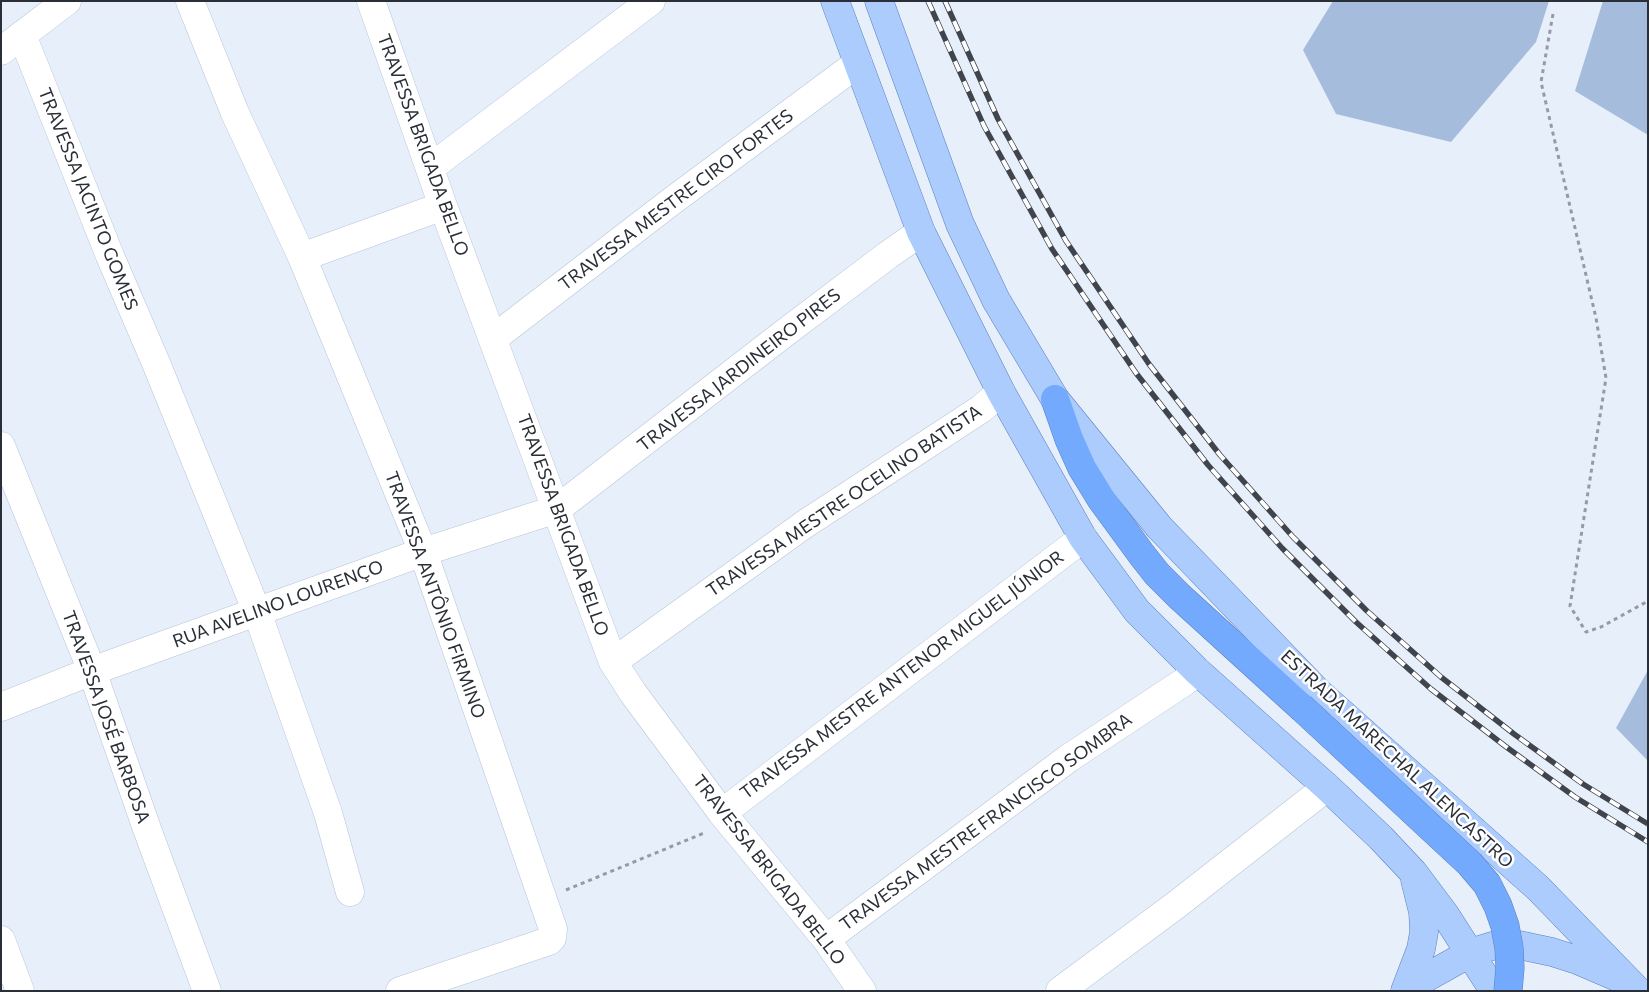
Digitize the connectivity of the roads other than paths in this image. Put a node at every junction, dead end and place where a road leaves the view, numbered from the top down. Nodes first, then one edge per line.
1 (67, 1) edge
2 (190, 1) edge
3 (371, 1) edge
4 (651, 1) edge
5 (835, 1) edge
6 (879, 1) edge
7 (12, 43) edge
8 (858, 63) junction
9 (430, 168) junction
10 (443, 206) junction
11 (922, 232) junction
12 (302, 257) junction
13 (494, 338) junction
14 (1001, 392) junction
15 (1054, 398) junction
16 (1, 446) edge
17 (558, 509) junction
18 (1083, 538) junction
19 (423, 552) junction
20 (257, 612) junction
21 (614, 662) junction
22 (92, 671) junction
23 (1197, 671) junction
24 (1, 707) edge
25 (1327, 787) junction
26 (722, 812) junction
27 (1412, 872) junction
28 (350, 892) dead end
29 (826, 939) junction
30 (1, 940) edge
31 (1470, 953) junction
32 (1634, 987) edge
33 (1406, 990) edge
34 (20, 991) edge
35 (207, 991) edge
36 (400, 991) edge
37 (862, 991) edge
38 (1060, 991) edge
39 (1494, 991) edge
40 (1508, 991) edge

1 - 7 street
2 - 12 street, TRAVESSA ANTÔNIO FIRMINO
3 - 9 street, TRAVESSA BRIGADA BELLO
4 - 9 street
5 - 8 main road
6 - 15 main road, ESTRADA MARECHAL ALENCASTRO
7 - 20 street, TRAVESSA JACINTO GOMES
8 - 11 main road
8 - 13 street, TRAVESSA MESTRE CIRO FORTES
9 - 10 street, TRAVESSA BRIGADA BELLO
10 - 12 street
10 - 13 street, TRAVESSA BRIGADA BELLO
11 - 14 main road
11 - 17 street, TRAVESSA JARDINEIRO PIRES
12 - 19 street, TRAVESSA ANTÔNIO FIRMINO
13 - 17 street, TRAVESSA BRIGADA BELLO
14 - 18 main road
14 - 21 street, TRAVESSA MESTRE OCELINO BATISTA
15 - 32 main road, ESTRADA MARECHAL ALENCASTRO
15 - 40 highway, bridge
16 - 22 street, TRAVESSA JOSÉ BARBOSA
17 - 19 street, RUA AVELINO LOURENÇO
17 - 21 street, TRAVESSA BRIGADA BELLO
18 - 23 main road
18 - 26 street, TRAVESSA MESTRE ANTENOR MIGUEL JÚNIOR
19 - 20 street, RUA AVELINO LOURENÇO
19 - 36 street, TRAVESSA ANTÔNIO FIRMINO
20 - 22 street, RUA AVELINO LOURENÇO
20 - 28 street, TRAVESSA JACINTO GOMES
21 - 26 street, TRAVESSA BRIGADA BELLO
22 - 24 street, RUA AVELINO LOURENÇO
22 - 35 street, TRAVESSA JOSÉ BARBOSA
23 - 25 main road
23 - 29 street, TRAVESSA MESTRE FRANCISCO SOMBRA
25 - 27 main road
25 - 38 street
26 - 29 street, TRAVESSA BRIGADA BELLO
27 - 31 main road
27 - 33 main road
29 - 37 street, TRAVESSA BRIGADA BELLO
30 - 34 street
31 - 32 main road
31 - 33 main road
31 - 39 main road

